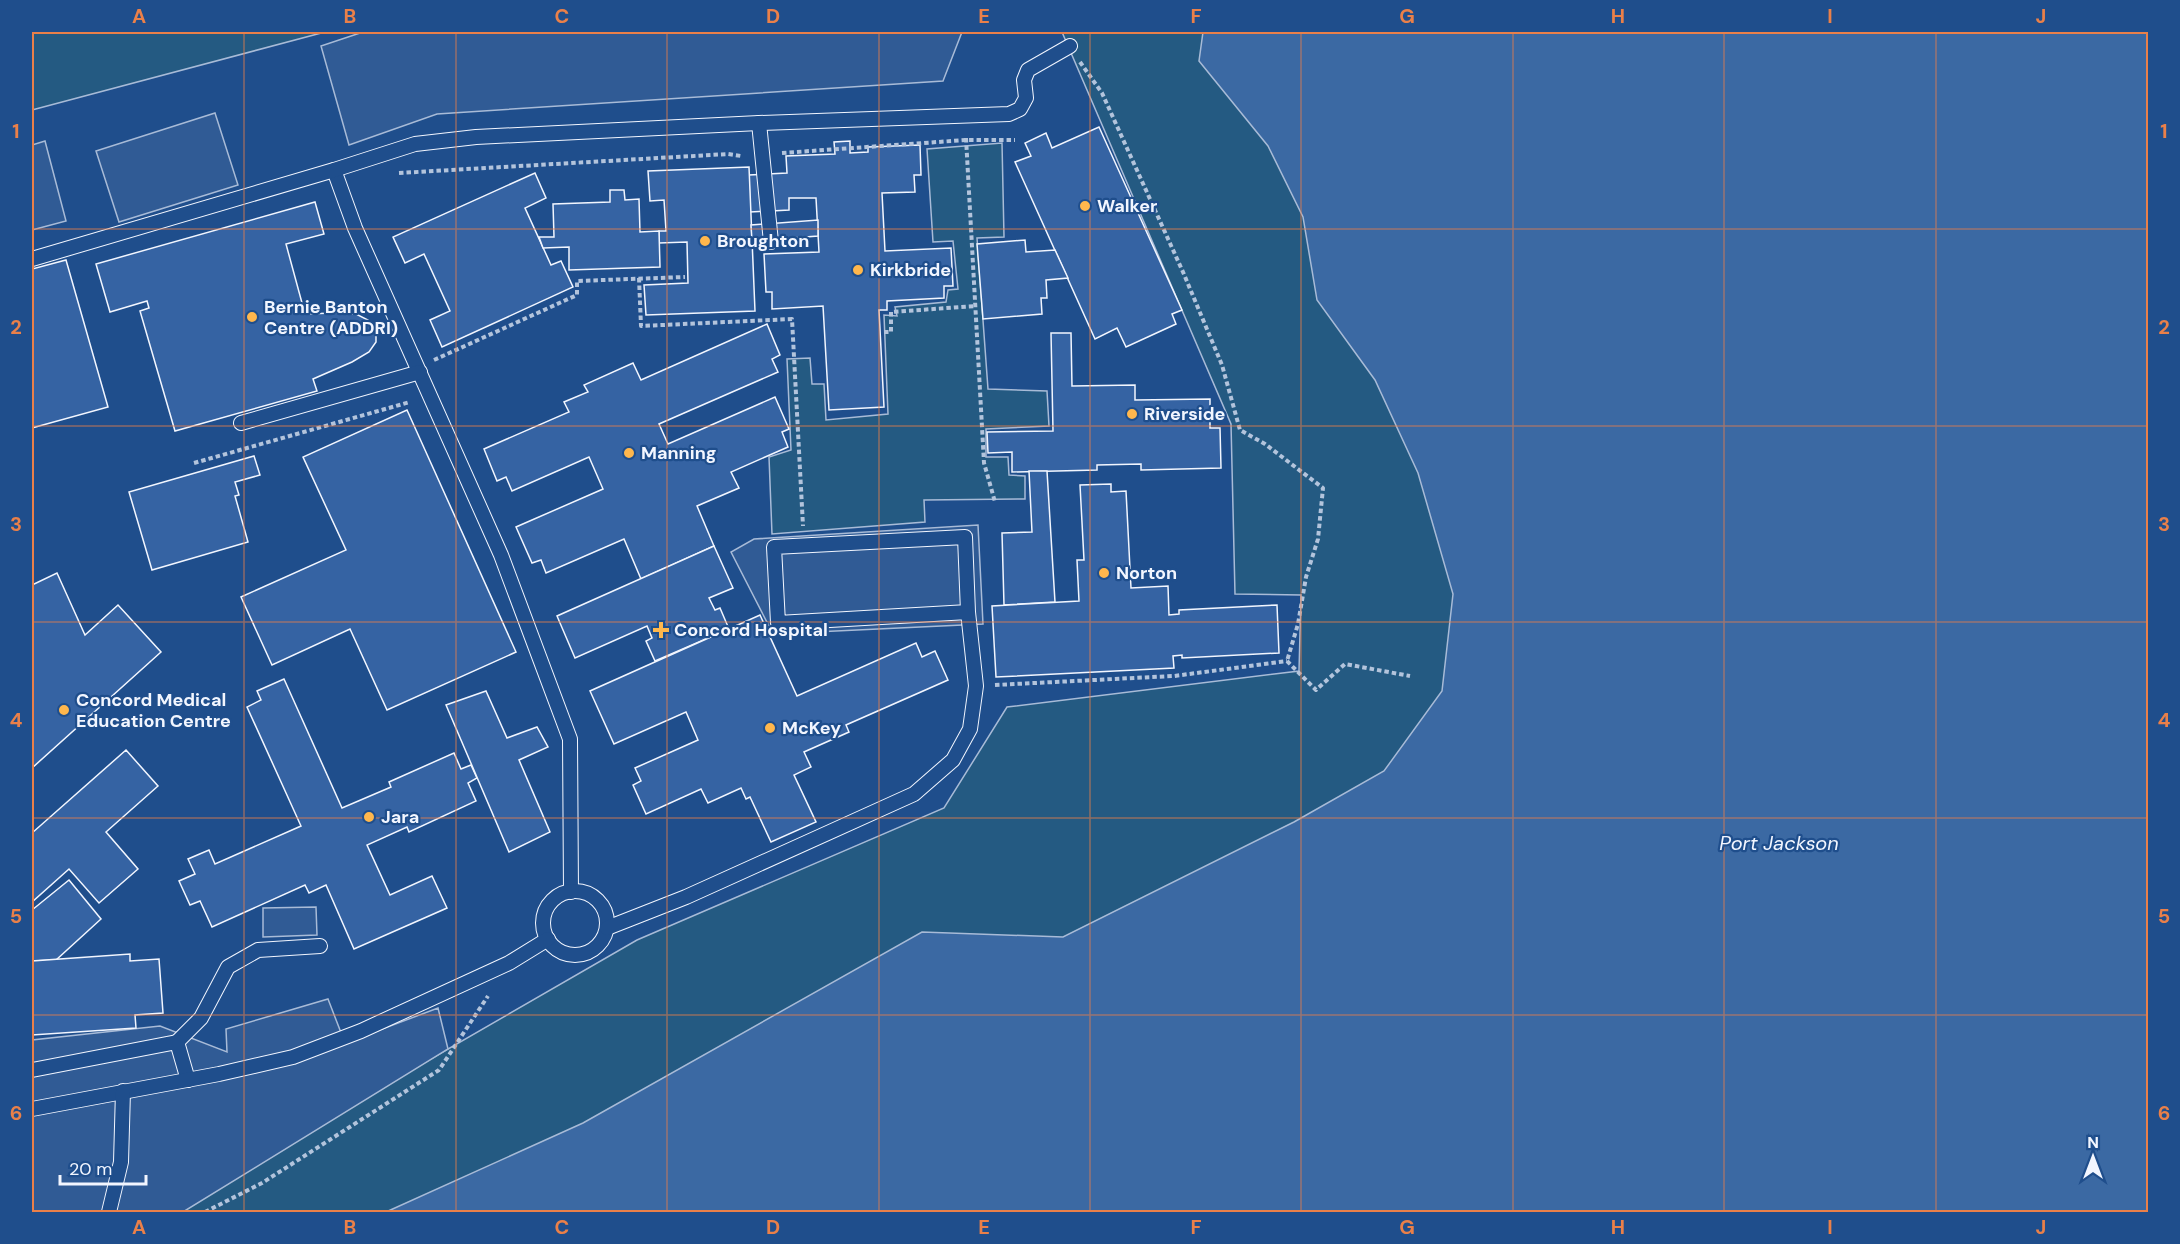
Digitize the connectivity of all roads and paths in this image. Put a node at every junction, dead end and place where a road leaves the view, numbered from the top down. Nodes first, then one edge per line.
1 (1070, 46) joint
2 (966, 116) junction
3 (759, 123) junction
4 (966, 140) junction
5 (1015, 140) dead end
6 (762, 155) junction
7 (333, 170) junction
8 (388, 174) dead end
9 (771, 242) dead end
10 (32, 259) edge
11 (685, 277) dead end
12 (639, 279) junction
13 (976, 306) junction
14 (884, 332) dead end
15 (432, 361) dead end
16 (420, 372) junction
17 (420, 399) dead end
18 (242, 423) dead end
19 (194, 463) dead end
20 (995, 501) dead end
21 (803, 536) dead end
22 (968, 612) junction
23 (1287, 661) junction
24 (1410, 676) dead end
25 (976, 686) junction
26 (571, 892) junction
27 (607, 928) junction
28 (548, 939) junction
29 (320, 946) dead end
30 (509, 963) junction
31 (177, 1042) junction
32 (32, 1070) edge
33 (188, 1080) junction
34 (123, 1091) junction
35 (32, 1109) edge
36 (109, 1212) edge
37 (205, 1212) edge

1 - 2 lane
1 - 23 path
2 - 3 lane
2 - 4 path
3 - 6 lane
3 - 7 lane
4 - 5 path
4 - 6 path
4 - 13 path
6 - 8 path
6 - 9 lane
7 - 10 lane
7 - 16 lane
11 - 12 path
12 - 15 path
12 - 21 path
13 - 14 path
13 - 20 path
16 - 18 lane
16 - 26 lane
17 - 19 path
22 - 22 lane
22 - 25 lane
23 - 24 path
23 - 25 path
25 - 27 lane
26 - 27 lane
26 - 28 lane
27 - 28 lane
28 - 30 lane
29 - 31 lane
30 - 33 lane
30 - 37 path
31 - 32 lane
31 - 33 lane
33 - 34 lane
34 - 35 lane
34 - 36 lane

